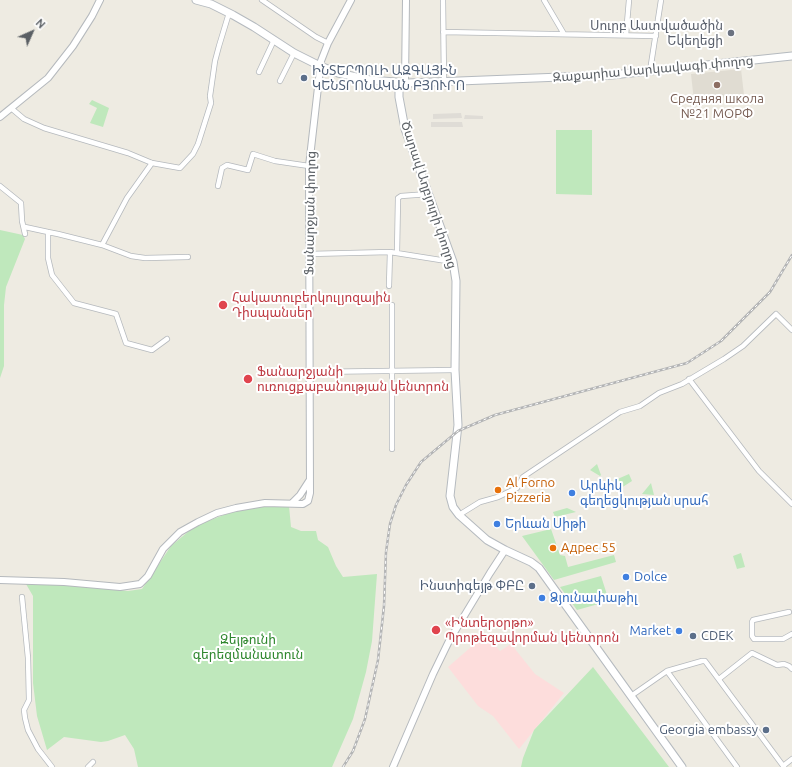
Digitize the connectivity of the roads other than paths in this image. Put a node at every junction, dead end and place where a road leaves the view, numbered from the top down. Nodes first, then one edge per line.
1 (100, 0) edge
2 (196, 0) edge
3 (262, 0) edge
4 (351, 0) edge
5 (406, 0) edge
6 (443, 0) edge
7 (544, 0) edge
8 (629, 0) edge
9 (661, 0) edge
10 (229, 13) junction
11 (443, 32) junction
12 (564, 34) junction
13 (626, 35) junction
14 (656, 36) junction
15 (274, 40) junction
16 (328, 43) junction
17 (294, 53) junction
18 (792, 56) edge
19 (320, 66) junction
20 (650, 71) junction
21 (259, 72) dead end
22 (280, 81) dead end
23 (444, 82) junction
24 (402, 83) junction
25 (11, 108) junction
26 (0, 116) edge
27 (152, 163) junction
28 (309, 166) junction
29 (0, 186) edge
30 (218, 186) dead end
31 (429, 194) junction
32 (25, 227) junction
33 (48, 232) junction
34 (25, 234) dead end
35 (102, 245) junction
36 (390, 252) junction
37 (398, 253) junction
38 (309, 254) junction
39 (188, 257) dead end
40 (453, 262) junction
41 (389, 286) dead end
42 (392, 305) dead end
43 (792, 330) edge
44 (167, 339) dead end
45 (455, 370) junction
46 (392, 371) junction
47 (310, 372) junction
48 (688, 379) junction
49 (392, 449) dead end
50 (309, 481) junction
51 (292, 504) junction
52 (792, 504) edge
53 (459, 515) junction
54 (504, 550) junction
55 (0, 580) edge
56 (22, 597) dead end
57 (789, 612) dead end
58 (792, 634) edge
59 (792, 669) edge
60 (666, 671) junction
61 (719, 679) junction
62 (631, 696) junction
63 (792, 759) edge
64 (93, 762) dead end
65 (52, 767) edge
66 (88, 767) edge
67 (393, 767) edge
68 (682, 767) edge
69 (737, 767) edge
70 (783, 767) edge

1 - 25 street
1 - 26 street
2 - 10 main road, Զաքարիա Սարկավագի փողոց
3 - 16 street
4 - 16 street, Ֆանարջյան փողոց
5 - 24 street, Ծարավ Աղբյուրի փողոց
6 - 11 street
7 - 12 street
8 - 13 street
9 - 14 street
10 - 15 main road, Զաքարիա Սարկավագի փողոց
10 - 27 street
11 - 12 street
11 - 23 street
12 - 13 street
13 - 14 street
14 - 20 street
15 - 17 main road, Զաքարիա Սարկավագի փողոց
15 - 21 street
16 - 19 street, Ֆանարջյան փողոց
17 - 19 main road, Զաքարիա Սարկավագի փողոց
17 - 22 street
18 - 20 main road, Զաքարիա Սարկավագի փողոց
19 - 24 main road, Զաքարիա Սարկավագի փողոց
19 - 28 street, Ֆանարջյան փողոց
20 - 23 main road, Զաքարիա Սարկավագի փողոց
23 - 24 main road, Զաքարիա Սարկավագի փողոց
24 - 31 main road, Ծարավ Աղբյուրի փողոց
25 - 26 street
25 - 27 street
27 - 35 street
28 - 30 street
28 - 38 street, Ֆանարջյան փողոց
29 - 32 street
31 - 37 street
31 - 40 main road, Ծարավ Աղբյուրի փողոց
32 - 33 street
32 - 34 street
33 - 35 street
33 - 44 street
35 - 39 street
36 - 37 street
36 - 38 street
36 - 41 street
37 - 40 street
38 - 47 street, Ֆանարջյան փողոց
40 - 45 main road, Ծարավ Աղբյուրի փողոց
42 - 46 street
43 - 48 street
45 - 46 street
45 - 53 main road, Ծարավ Աղբյուրի փողոց
46 - 47 street
46 - 49 street
47 - 50 street, Ֆանարջյան փողոց
48 - 52 street
48 - 53 street
50 - 51 street
50 - 51 street, Ֆանարջյան փողոց
51 - 55 street, Ֆանարջյան փողոց
53 - 54 main road, Ծարավ Աղբյուրի փողոց
54 - 62 main road, Ծարավ Աղբյուրի փողոց
54 - 67 street
56 - 65 street
57 - 58 street
59 - 61 street
60 - 61 street
60 - 62 street
60 - 69 street
61 - 70 street
62 - 68 main road, Ծարավ Աղբյուրի փողոց
63 - 70 street
64 - 66 street

